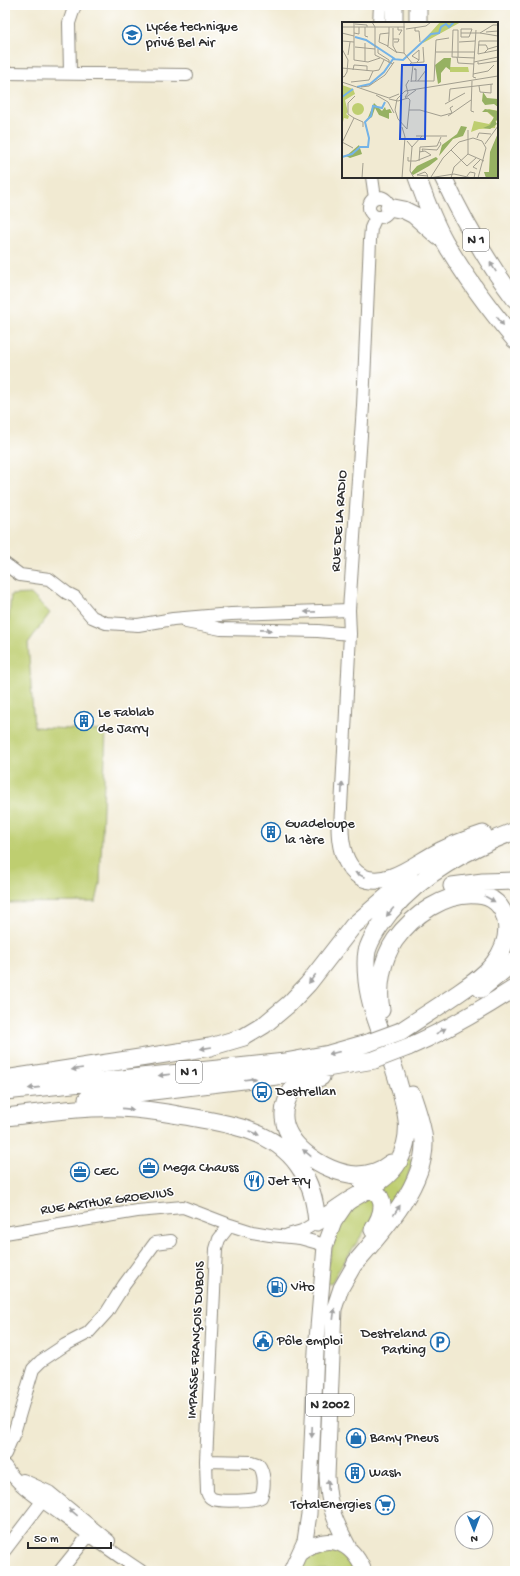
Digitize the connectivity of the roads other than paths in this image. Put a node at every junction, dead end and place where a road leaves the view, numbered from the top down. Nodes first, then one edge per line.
1 (75, 5) edge
2 (380, 5) edge
3 (394, 5) edge
4 (418, 5) edge
5 (379, 22) edge
6 (394, 22) edge
7 (418, 22) edge
8 (5, 73) edge
9 (70, 73) junction
10 (187, 75) dead end
11 (372, 178) edge
12 (417, 178) edge
13 (444, 178) edge
14 (375, 198) junction
15 (382, 212) junction
16 (446, 243) junction
17 (515, 299) edge
18 (515, 340) edge
19 (5, 564) edge
20 (349, 610) junction
21 (173, 619) junction
22 (350, 634) junction
23 (515, 824) edge
24 (340, 827) joint
25 (515, 829) edge
26 (515, 881) edge
27 (515, 961) edge
28 (515, 980) edge
29 (515, 988) edge
30 (372, 1006) junction
31 (473, 1013) junction
32 (401, 1031) junction
33 (374, 1060) junction
34 (5, 1079) edge
35 (5, 1091) edge
36 (5, 1111) edge
37 (5, 1117) edge
38 (402, 1152) junction
39 (332, 1169) junction
40 (372, 1188) junction
41 (349, 1201) junction
42 (317, 1222) junction
43 (230, 1226) junction
44 (5, 1233) edge
45 (281, 1236) junction
46 (171, 1241) dead end
47 (318, 1243) junction
48 (356, 1262) junction
49 (316, 1351) junction
50 (5, 1454) edge
51 (206, 1461) junction
52 (7, 1470) edge
53 (45, 1497) junction
54 (91, 1532) junction
55 (349, 1548) junction
56 (5, 1550) edge
57 (299, 1554) junction
58 (60, 1571) edge
59 (141, 1571) edge
60 (148, 1571) edge
61 (290, 1571) edge
62 (364, 1571) edge

1 - 9 street
2 - 5 street
3 - 6 highway
4 - 7 highway
8 - 9 street
9 - 10 street
11 - 14 street
12 - 16 highway, N 1
17 -> 13 highway, N 1
14 - 15 street
14 - 15 street
15 - 16 highway
15 - 20 street, RUE DE LA RADIO
16 -> 18 highway, N 1
19 - 21 street
20 -> 21 street
20 - 22 street, RUE DE LA RADIO
21 -> 22 street
24 -> 22 street, RUE DE LA RADIO
23 -> 24 highway
25 -> 30 highway
25 -> 34 highway
26 - 30 highway
27 - 32 highway, N 1
28 - 31 highway, N 1
29 - 31 highway
30 - 38 highway
33 -> 31 highway, N 1, bridge
32 -> 35 highway, N 1, bridge
48 -> 32 highway
36 -> 33 highway, N 1
39 -> 33 highway
37 -> 42 highway
38 - 39 highway
38 - 40 highway
39 - 40 highway
40 - 41 highway
40 - 48 highway
41 - 42 highway
41 - 49 main road
42 - 45 street, RUE ARTHUR GROEVIUS
42 - 47 main road, N 2002
43 - 44 street, RUE ARTHUR GROEVIUS
43 - 45 street, RUE ARTHUR GROEVIUS
43 - 51 street, IMPASSE FRANÇOIS DUBOIS
45 - 47 street, RUE ARTHUR GROEVIUS
46 - 50 street
47 - 49 main road, N 2002
55 -> 48 main road, N 2002
49 -> 57 main road, N 2002
51 - 51 street, IMPASSE FRANÇOIS DUBOIS
52 - 53 street
53 - 54 street
53 - 56 street
54 - 58 street
54 - 59 street
54 - 60 street
55 - 57 main road
55 - 62 main road
57 - 61 main road

